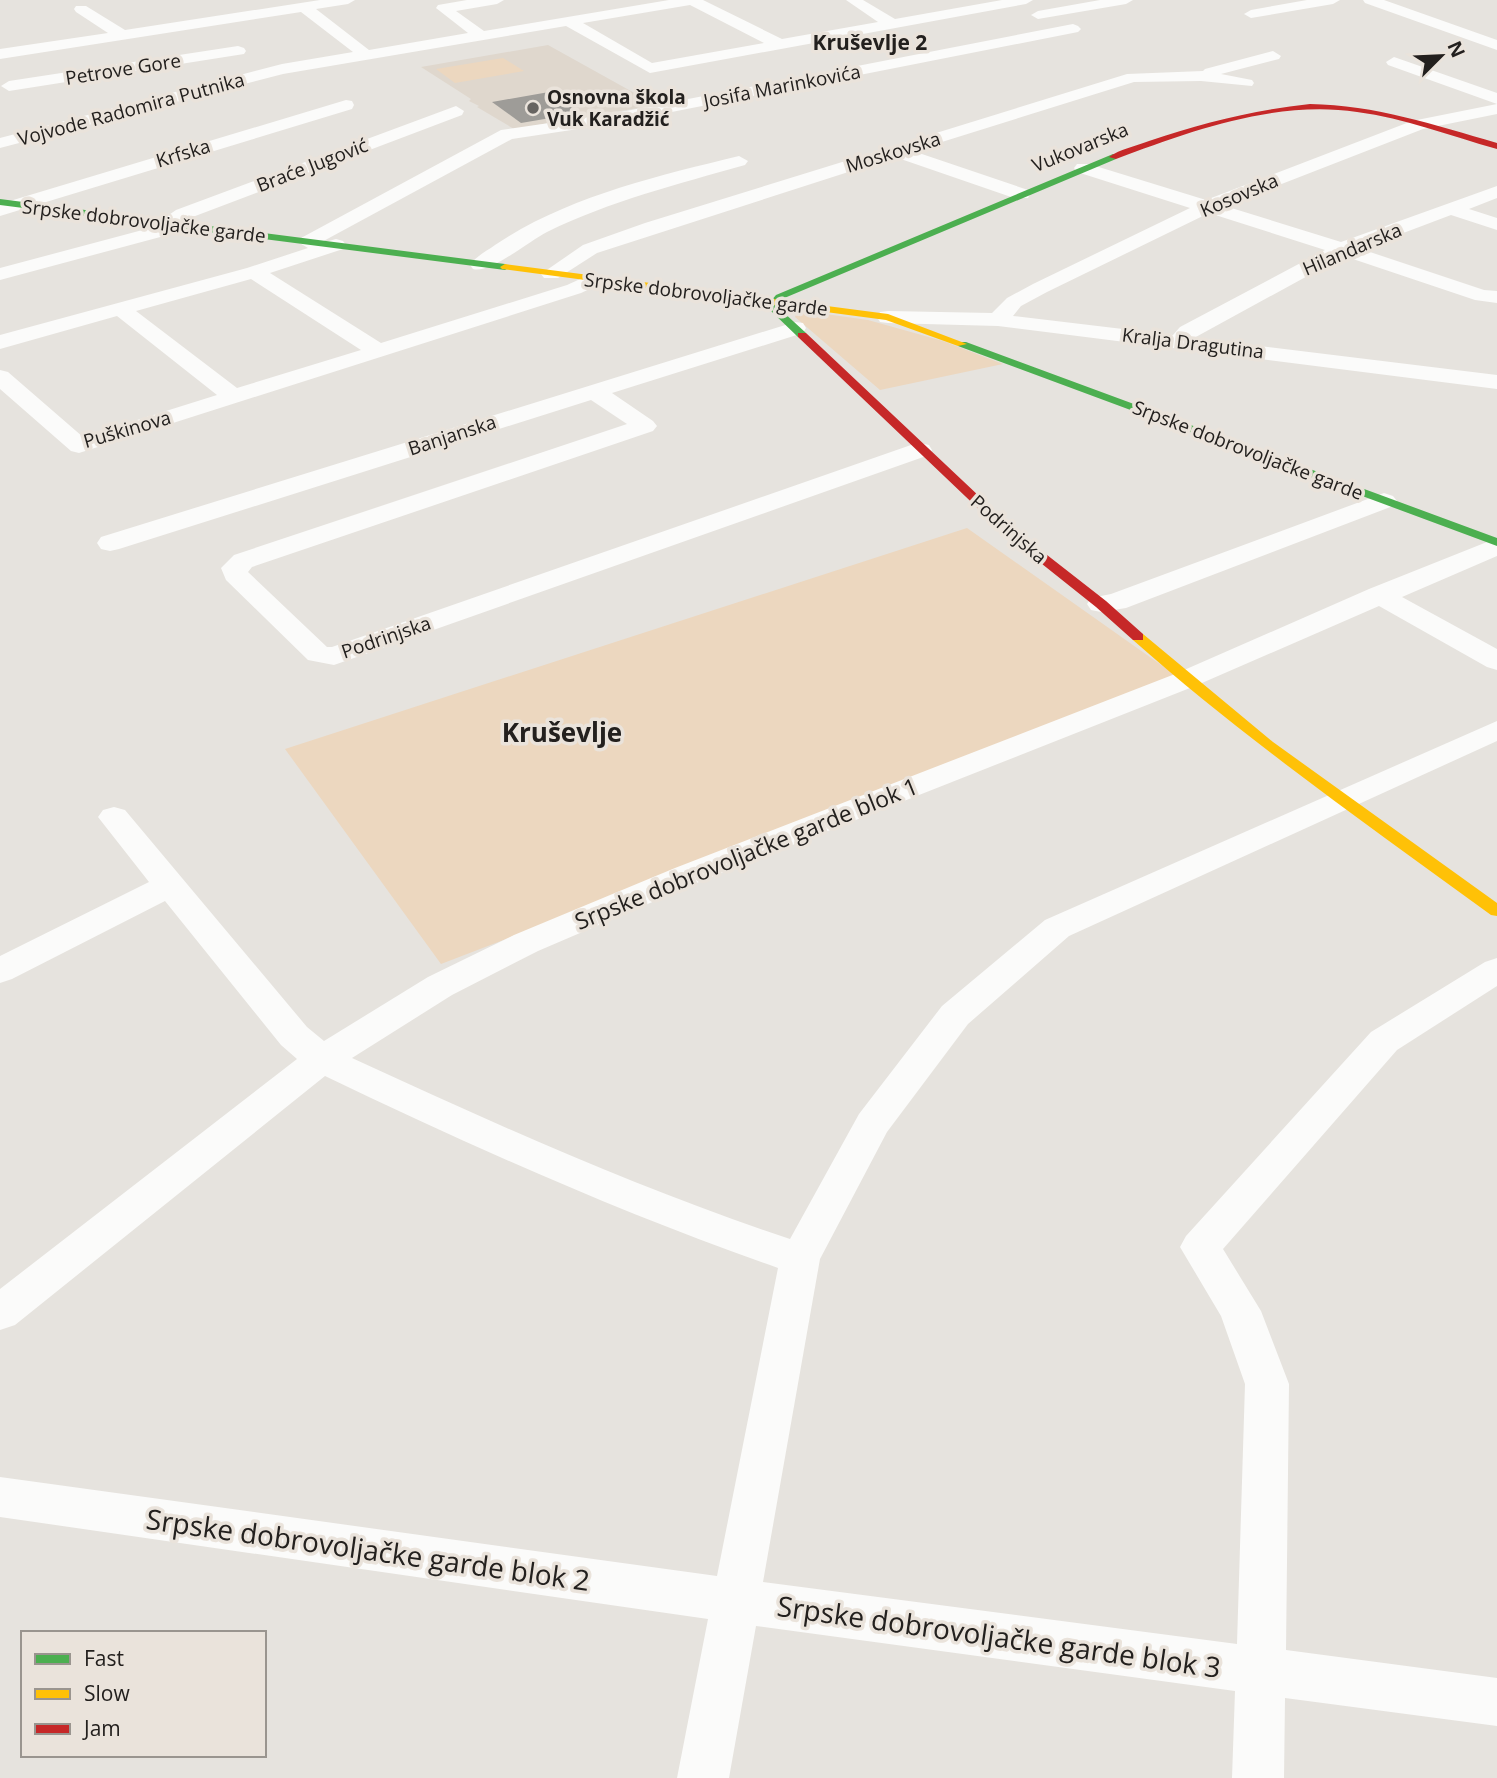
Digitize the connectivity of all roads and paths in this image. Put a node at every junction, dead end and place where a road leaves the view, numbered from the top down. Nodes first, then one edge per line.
1 (348, 0) edge
2 (497, 0) edge
3 (694, 0) edge
4 (853, 0) edge
5 (1026, 0) edge
6 (1126, 0) edge
7 (1333, 0) edge
8 (1370, 0) edge
9 (1005, 1) edge
10 (304, 7) junction
11 (81, 9) dead end
12 (1251, 14) dead end
13 (1032, 16) junction
14 (568, 21) junction
15 (205, 22) junction
16 (892, 24) junction
17 (122, 35) junction
18 (481, 36) junction
19 (781, 45) junction
20 (1497, 45) edge
21 (237, 51) junction
22 (0, 54) edge
23 (366, 55) junction
24 (1273, 57) dead end
25 (1394, 62) dead end
26 (650, 68) junction
27 (263, 74) junction
28 (1201, 76) junction
29 (1246, 83) dead end
30 (4, 84) edge
31 (34, 97) dead end
32 (1497, 99) edge
33 (708, 100) junction
34 (346, 105) dead end
35 (59, 109) dead end
36 (1497, 109) edge
37 (456, 111) dead end
38 (84, 120) junction
39 (1419, 125) junction
40 (0, 143) edge
41 (1497, 146) edge
42 (894, 151) junction
43 (738, 161) dead end
44 (1083, 168) junction
45 (1497, 192) edge
46 (1021, 194) junction
47 (0, 202) edge
48 (20, 204) junction
49 (1207, 207) junction
50 (1451, 209) junction
51 (0, 210) edge
52 (171, 224) junction
53 (1497, 224) edge
54 (308, 242) junction
55 (336, 246) junction
56 (1342, 249) junction
57 (480, 265) junction
58 (254, 272) junction
59 (0, 274) edge
60 (551, 274) junction
61 (596, 279) junction
62 (1497, 297) edge
63 (775, 302) junction
64 (119, 308) junction
65 (888, 317) junction
66 (998, 320) junction
67 (795, 328) junction
68 (1179, 341) junction
69 (0, 342) edge
70 (378, 351) junction
71 (0, 377) edge
72 (1497, 382) edge
73 (592, 390) junction
74 (234, 397) junction
75 (920, 450) junction
76 (1384, 501) junction
77 (110, 543) dead end
78 (1497, 544) edge
79 (1379, 595) junction
80 (1101, 604) junction
81 (1497, 661) edge
82 (1185, 680) junction
83 (1497, 730) edge
84 (1342, 799) junction
85 (114, 817) dead end
86 (169, 885) junction
87 (1497, 911) edge
88 (1497, 970) edge
89 (0, 971) edge
90 (323, 1059) junction
91 (800, 1258) junction
92 (0, 1313) edge
93 (0, 1497) edge
94 (736, 1601) junction
95 (1262, 1672) junction
96 (1497, 1702) edge
97 (703, 1778) edge
98 (1258, 1778) edge

1 - 10 street
2 - 18 street
3 - 14 street, Vojvode Radomira Putnika
3 - 19 street
4 - 16 street
5 - 9 street
6 - 13 street
7 - 12 street
8 - 20 street
9 - 13 street
9 - 16 street
10 - 15 street
10 - 23 street
11 - 17 street
13 - 33 street, Josifa Marinkovića
14 - 18 street, Vojvode Radomira Putnika
14 - 26 street
15 - 17 street
15 - 21 street, Vojvode Radomira Putnika
16 - 19 street
17 - 22 street
18 - 23 street, Vojvode Radomira Putnika
19 - 26 street
21 - 27 street, Vojvode Radomira Putnika
21 - 30 street, Petrove Gore
23 - 27 street, Vojvode Radomira Putnika
24 - 28 street
25 - 32 street
26 - 33 street
27 - 38 street, Vojvode Radomira Putnika
28 - 29 street, Moskovska
28 - 42 street, Moskovska
30 - 31 street, Petrove Gore
33 - 54 street, Josifa Marinkovića
34 - 48 street, Krfska
35 - 38 street, Petrove Gore
36 - 39 street, Kosovska
37 - 52 street, Braće Jugović
38 - 40 street, Vojvode Radomira Putnika
39 - 41 street, Vukovarska
39 - 44 street, Vukovarska
39 - 49 street, Kosovska
42 - 46 street
42 - 60 street, Moskovska
43 - 57 street
44 - 46 street, Vukovarska
44 - 49 street
45 - 50 street, Hilandarska
46 - 63 street, Vukovarska
47 - 48 street, Srpske dobrovoljačke garde
48 - 51 street, Krfska
48 - 52 street, Srpske dobrovoljačke garde
49 - 56 street
49 - 66 street, Kosovska
50 - 53 street
50 - 56 street, Hilandarska
52 - 54 street, Srpske dobrovoljačke garde
52 - 59 street, Braće Jugović
54 - 55 street, Srpske dobrovoljačke garde
55 - 57 street, Srpske dobrovoljačke garde
55 - 58 street
56 - 62 street
56 - 68 street, Hilandarska
57 - 60 street, Srpske dobrovoljačke garde
58 - 64 street
58 - 70 street
60 - 61 street, Srpske dobrovoljačke garde
61 - 63 street, Srpske dobrovoljačke garde
61 - 70 street, Puškinova
63 - 65 street, Srpske dobrovoljačke garde
63 - 67 street, Podrinjska
64 - 69 street
64 - 74 street
65 - 66 street, Kralja Dragutina
65 - 76 street, Srpske dobrovoljačke garde
66 - 68 street, Kralja Dragutina
67 - 73 street, Banjanska
67 - 75 street, Podrinjska
68 - 72 street, Kralja Dragutina
70 - 74 street, Puškinova
71 - 74 street, Puškinova
73 - 75 street, Podrinjska
73 - 77 street, Banjanska
75 - 80 street, Podrinjska
76 - 78 street, Srpske dobrovoljačke garde
76 - 80 street, Srpske dobrovoljačke garde
78 - 79 street, Srpske dobrovoljačke garde blok 1
79 - 81 street
79 - 82 street, Srpske dobrovoljačke garde blok 1
80 - 82 street, Podrinjska
82 - 84 street, Podrinjska
82 - 90 street, Srpske dobrovoljačke garde blok 1
83 - 84 street
84 - 87 street, Podrinjska
84 - 91 street
85 - 86 street
86 - 89 street
86 - 90 street
88 - 95 street
90 - 91 street
90 - 92 street, Srpske dobrovoljačke garde blok 1
91 - 94 street
93 - 94 street, Srpske dobrovoljačke garde blok 2
94 - 95 street, Srpske dobrovoljačke garde blok 3
94 - 97 street
95 - 96 street, Srpske dobrovoljačke garde blok 3
95 - 98 street

